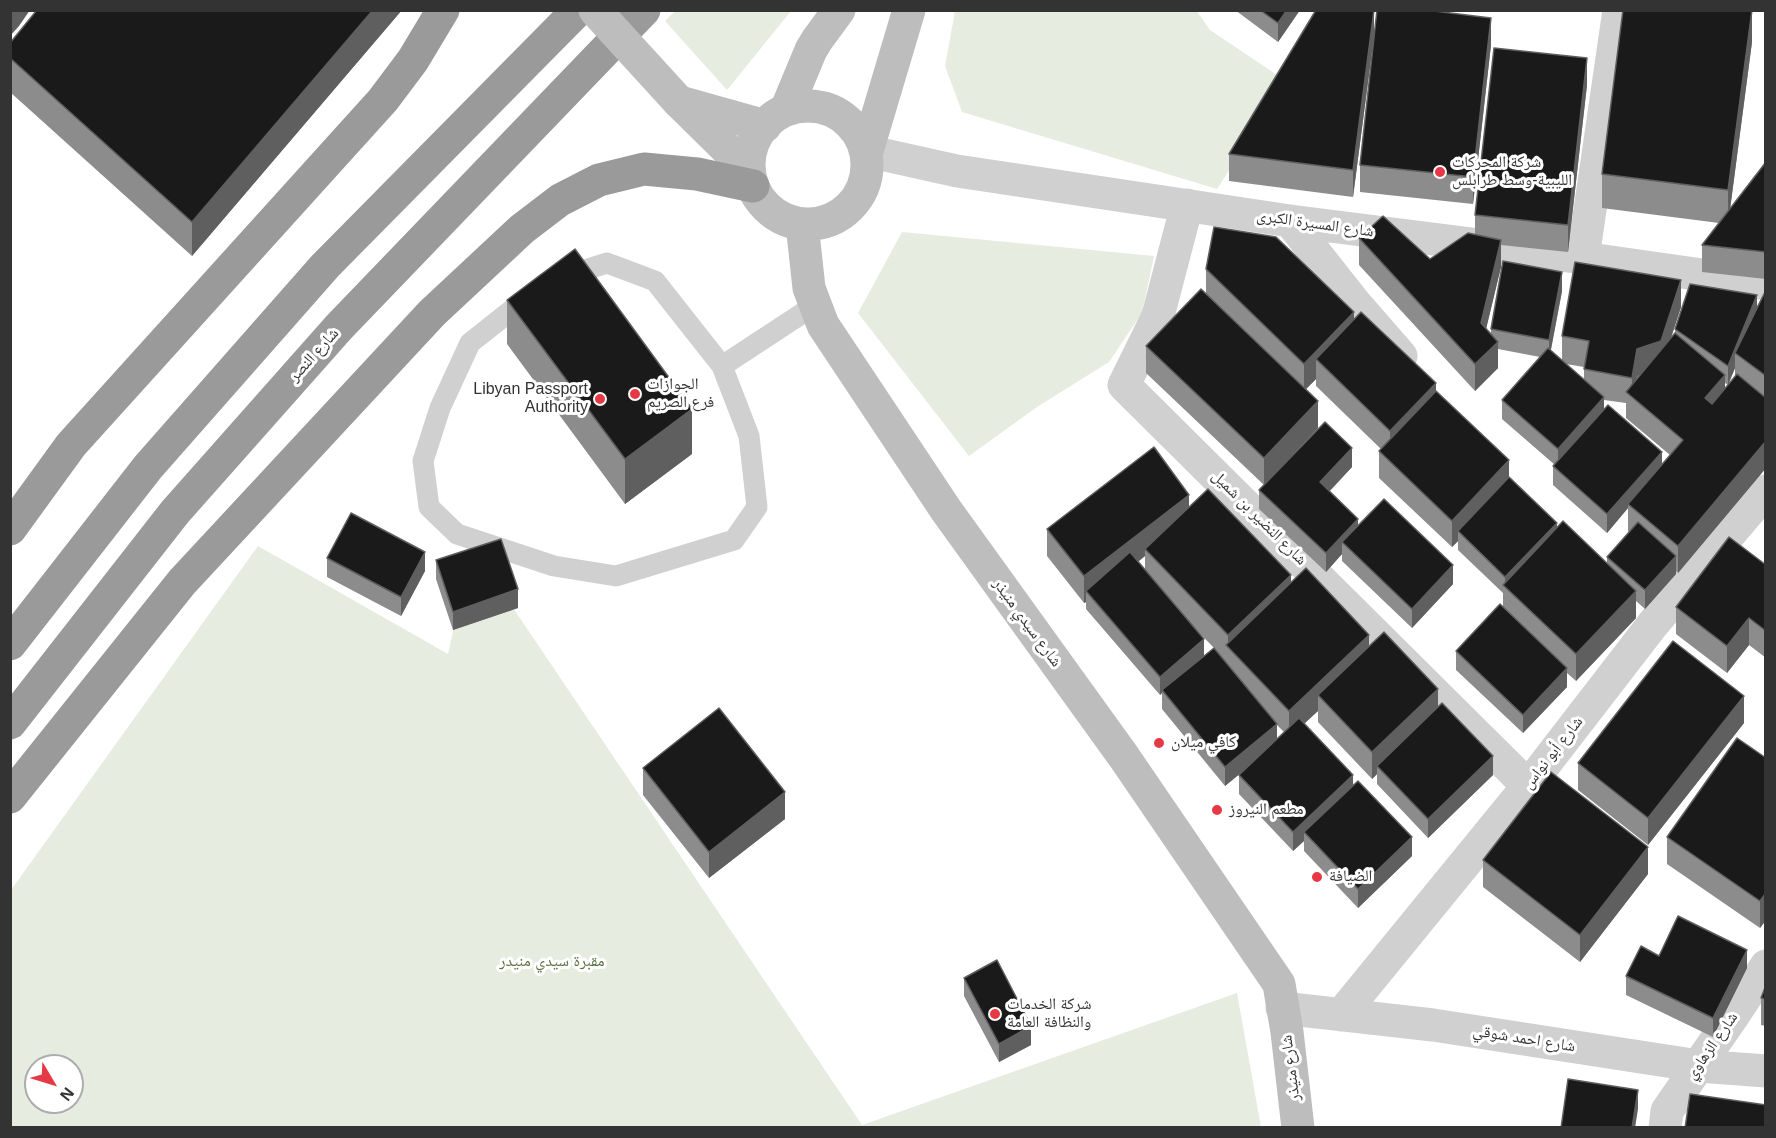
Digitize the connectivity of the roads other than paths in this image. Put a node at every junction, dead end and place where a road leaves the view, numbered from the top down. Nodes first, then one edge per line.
1 (443, 10) edge
2 (578, 10) edge
3 (595, 10) edge
4 (644, 10) edge
5 (839, 10) edge
6 (909, 10) edge
7 (1618, 10) edge
8 (679, 102) junction
9 (776, 118) junction
10 (867, 152) junction
11 (751, 179) junction
12 (1187, 206) junction
13 (1290, 221) junction
14 (802, 224) junction
15 (1583, 258) junction
16 (1766, 284) edge
17 (815, 305) junction
18 (722, 366) junction
19 (1423, 381) edge
20 (1766, 491) edge
21 (10, 530) edge
22 (1629, 600) edge
23 (1653, 624) junction
24 (10, 644) edge
25 (10, 723) edge
26 (1528, 786) junction
27 (10, 797) edge
28 (1766, 966) edge
29 (1282, 1008) junction
30 (1341, 1015) junction
31 (1699, 1066) junction
32 (1766, 1071) edge
33 (1298, 1128) edge
34 (1665, 1128) edge

1 - 21 highway
2 - 24 highway
3 - 8 street, bridge
4 - 25 highway, شارع النصر
5 - 9 street
6 - 10 street
7 - 15 street
8 - 9 street
8 - 11 street
9 - 10 street
9 - 11 street
10 - 12 street, شارع المسيرة الكبرى
10 - 14 street
11 - 14 street
11 - 27 highway
12 - 13 street, شارع المسيرة الكبرى
12 - 26 street, شارع النضير بن شميل
13 - 15 street, شارع المسيرة الكبرى
13 - 19 street
14 - 17 street, شارع سيدي منيذر
15 - 16 street, شارع المسيرة الكبرى
17 - 18 lane
17 - 29 street, شارع سيدي منيذر
18 - 18 lane
20 - 23 street, شارع أبو نواس
22 - 23 street
23 - 26 street, شارع أبو نواس
26 - 30 street, شارع أبو نواس
28 - 31 street, شارع الزهاوي
29 - 30 street, شارع احمد شوقي
29 - 33 street, شارع منيذر
30 - 31 street, شارع احمد شوقي
31 - 32 street, شارع احمد شوقي
31 - 34 street, شارع الزهاوي

